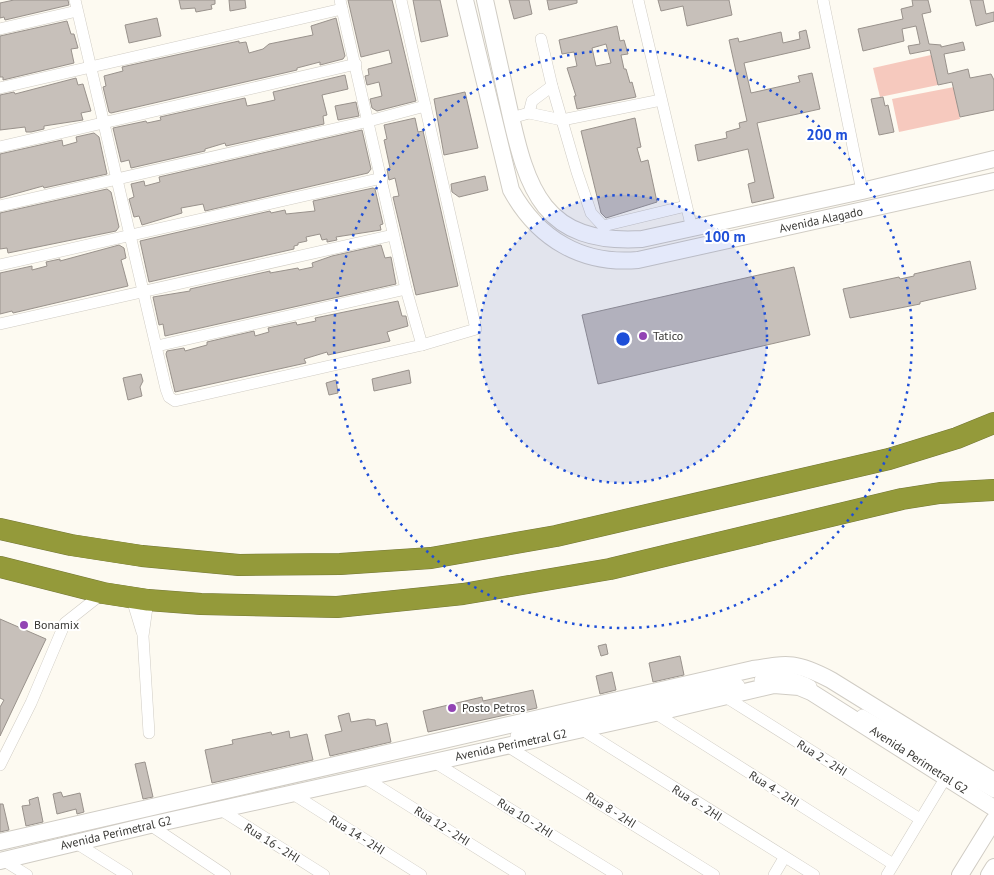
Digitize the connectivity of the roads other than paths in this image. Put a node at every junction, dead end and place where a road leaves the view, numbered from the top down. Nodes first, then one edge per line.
1 (401, 0) edge
2 (465, 0) edge
3 (485, 0) edge
4 (638, 0) edge
5 (822, 0) edge
6 (76, 5) edge
7 (341, 5) edge
8 (0, 29) edge
9 (541, 39) dead end
10 (356, 64) junction
11 (91, 68) junction
12 (552, 86) junction
13 (0, 88) edge
14 (661, 100) junction
15 (489, 103) junction
16 (425, 106) junction
17 (529, 112) junction
18 (511, 116) junction
19 (562, 120) junction
20 (369, 121) junction
21 (102, 124) junction
22 (498, 142) junction
23 (0, 147) edge
24 (994, 159) edge
25 (116, 178) junction
26 (382, 178) junction
27 (994, 180) edge
28 (862, 191) junction
29 (0, 206) edge
30 (686, 206) junction
31 (692, 229) junction
32 (604, 233) junction
33 (394, 235) junction
34 (130, 236) junction
35 (0, 265) edge
36 (406, 289) junction
37 (144, 292) junction
38 (0, 324) edge
39 (422, 345) junction
40 (157, 346) junction
41 (994, 423) edge
42 (994, 490) edge
43 (0, 529) edge
44 (1, 569) edge
45 (103, 593) junction
46 (140, 598) junction
47 (143, 636) junction
48 (724, 696) junction
49 (624, 710) junction
50 (655, 713) junction
51 (599, 716) junction
52 (581, 730) junction
53 (149, 733) dead end
54 (507, 746) junction
55 (434, 762) junction
56 (0, 764) edge
57 (346, 774) junction
58 (946, 777) junction
59 (365, 778) junction
60 (320, 779) junction
61 (994, 781) edge
62 (994, 792) edge
63 (293, 794) junction
64 (994, 808) edge
65 (221, 810) junction
66 (920, 819) junction
67 (994, 820) edge
68 (150, 825) junction
69 (72, 836) junction
70 (0, 842) edge
71 (40, 843) junction
72 (1, 858) edge
73 (784, 858) junction
74 (893, 864) junction
75 (994, 867) edge
76 (27, 875) edge
77 (127, 875) edge
78 (225, 875) edge
79 (324, 875) edge
80 (421, 875) edge
81 (520, 875) edge
82 (617, 875) edge
83 (714, 875) edge
84 (774, 875) edge
85 (814, 875) edge
86 (887, 875) edge
87 (960, 875) edge
88 (989, 875) edge

1 - 16 street
2 - 15 street, Avenida Alagado
3 - 18 street, Avenida Alagado
4 - 14 street
5 - 28 street
6 - 8 street
6 - 11 street
7 - 10 street
7 - 11 street
9 - 12 street
10 - 20 street
10 - 21 street
11 - 13 street
11 - 21 street
12 - 17 street
12 - 19 street
14 - 19 street
14 - 30 street
15 - 18 street
15 - 22 street, Avenida Alagado
16 - 20 street
16 - 39 street
17 - 18 street
17 - 19 street
18 - 22 street
18 - 32 street, Avenida Alagado
19 - 32 street
20 - 25 street
20 - 26 street
21 - 23 street
21 - 25 street
22 - 27 street, Avenida Alagado
24 - 28 street, Avenida Alagado
25 - 29 street
25 - 34 street
26 - 33 street
26 - 34 street
28 - 31 street, Avenida Alagado
30 - 31 street
30 - 32 street
31 - 32 street, Avenida Alagado
33 - 36 street
33 - 37 street
34 - 35 street
34 - 37 street
36 - 39 street
36 - 40 street
37 - 38 street
37 - 40 street
39 - 40 street
41 - 43 highway
42 - 46 highway
44 - 45 highway
45 - 46 highway
45 - 56 street
46 - 47 street
46 - 47 street
47 - 53 street
48 - 50 street, Avenida Perimetral G2
48 - 58 street, Avenida Perimetral G2
48 - 66 street, Rua 2 - 2HI
49 - 50 street, Avenida Perimetral G2
49 - 51 street, Avenida Perimetral G2
49 - 61 street, Avenida Perimetral G2
49 - 62 street
50 - 74 street, Rua 4 - 2HI
51 - 52 street, Avenida Perimetral G2
51 - 57 street, Avenida Perimetral G2
52 - 54 street, Avenida Perimetral G2
52 - 73 street, Rua 6 - 2HI
54 - 55 street, Avenida Perimetral G2
54 - 83 street, Rua 8 - 2HI
55 - 59 street, Avenida Perimetral G2
55 - 82 street, Rua 10 - 2HI
57 - 59 street, Avenida Perimetral G2
57 - 60 street, Avenida Perimetral G2
58 - 64 street, Avenida Perimetral G2
58 - 66 street
59 - 81 street, Rua 12 - 2HI
60 - 63 street, Avenida Perimetral G2
60 - 69 street, Avenida Perimetral G2
63 - 65 street, Avenida Perimetral G2
63 - 80 street, Rua 14 - 2HI
65 - 68 street, Avenida Perimetral G2
65 - 79 street, Rua 16 - 2HI
66 - 74 street
67 - 87 street
68 - 69 street, Avenida Perimetral G2
68 - 78 street
69 - 71 street, Avenida Perimetral G2
69 - 77 street
70 - 71 street, Avenida Perimetral G2
71 - 72 street, Avenida Perimetral G2
72 - 76 street
73 - 84 street
73 - 85 street, Rua 6 - 2HI
74 - 86 street
75 - 88 street

